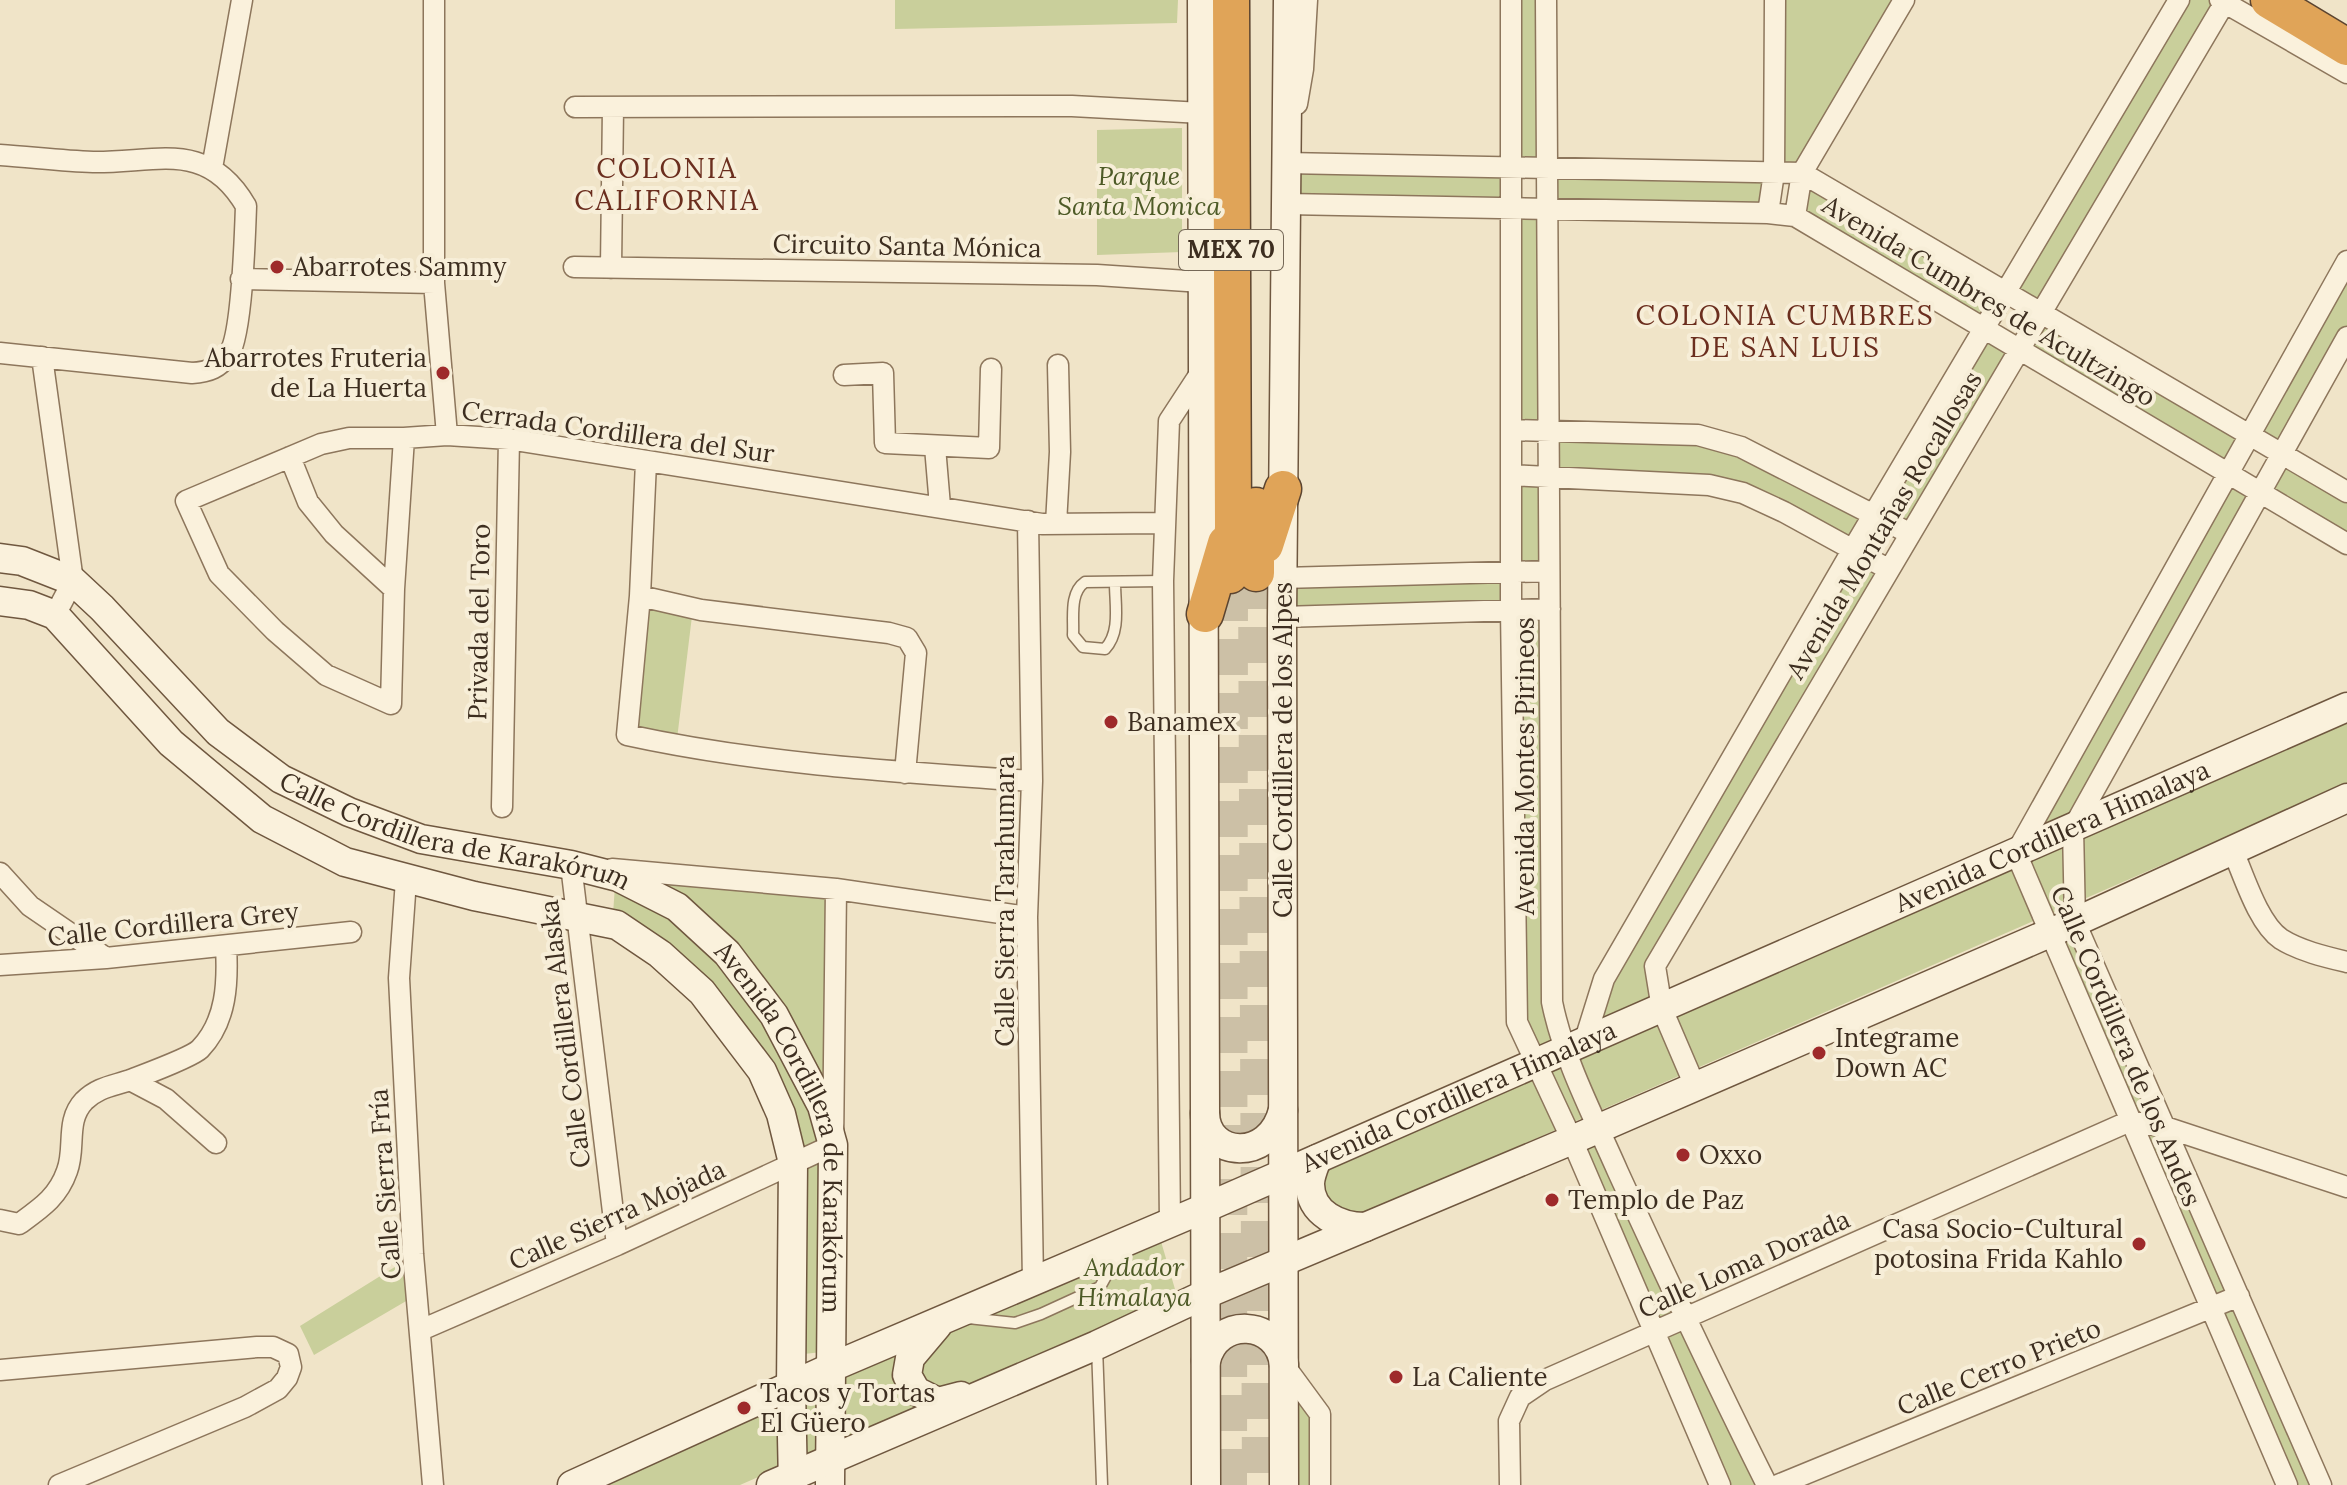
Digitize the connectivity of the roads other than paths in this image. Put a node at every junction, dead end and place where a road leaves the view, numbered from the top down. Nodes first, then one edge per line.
1 (242, 0) edge
2 (434, 0) edge
3 (1202, 0) edge
4 (1231, 0) edge
5 (1256, 0) edge
6 (1288, 0) edge
7 (1307, 0) edge
8 (1511, 0) edge
9 (1546, 0) edge
10 (1775, 0) edge
11 (1904, 0) edge
12 (2179, 0) edge
13 (2269, 0) edge
14 (2314, 0) edge
15 (2222, 1) edge
16 (2347, 19) edge
17 (2347, 47) edge
18 (2347, 73) edge
19 (575, 107) dead end
20 (613, 107) junction
21 (1202, 113) junction
22 (1286, 134) junction
23 (0, 155) edge
24 (1286, 163) junction
25 (1511, 166) junction
26 (1547, 166) junction
27 (212, 168) junction
28 (1774, 173) junction
29 (1802, 173) junction
30 (1286, 204) junction
31 (1511, 207) junction
32 (1547, 207) junction
33 (1768, 213) junction
34 (1795, 216) junction
35 (2347, 261) edge
36 (574, 267) dead end
37 (611, 268) junction
38 (241, 279) junction
39 (1202, 282) junction
40 (434, 283) junction
41 (2006, 292) junction
42 (2040, 312) junction
43 (1984, 328) junction
44 (2347, 337) edge
45 (2019, 349) junction
46 (0, 353) edge
47 (42, 357) junction
48 (1058, 365) dead end
49 (991, 369) dead end
50 (1203, 369) junction
51 (844, 375) dead end
52 (1511, 430) junction
53 (1549, 431) junction
54 (447, 435) junction
55 (2250, 435) junction
56 (404, 438) junction
57 (509, 439) junction
58 (935, 447) junction
59 (2282, 454) junction
60 (290, 457) junction
61 (646, 462) junction
62 (2228, 473) junction
63 (1511, 475) junction
64 (1549, 477) junction
65 (2260, 492) junction
66 (2347, 492) edge
67 (1251, 503) junction
68 (940, 506) junction
69 (1873, 514) junction
70 (1028, 521) junction
71 (1164, 523) junction
72 (1056, 524) junction
73 (1909, 533) junction
74 (2347, 544) edge
75 (1853, 549) junction
76 (0, 558) edge
77 (1888, 569) junction
78 (1549, 571) junction
79 (1511, 572) junction
80 (1256, 575) junction
81 (73, 581) junction
82 (1163, 581) junction
83 (1115, 583) junction
84 (394, 589) junction
85 (640, 596) junction
86 (0, 601) edge
87 (1550, 609) junction
88 (1511, 610) junction
89 (1205, 614) junction
90 (55, 615) junction
91 (1282, 617) junction
92 (2347, 707) edge
93 (905, 773) junction
94 (1032, 781) junction
95 (2347, 798) edge
96 (502, 807) dead end
97 (2073, 828) junction
98 (2233, 851) junction
99 (2016, 853) junction
100 (571, 865) junction
101 (0, 873) edge
102 (406, 880) junction
103 (836, 889) junction
104 (577, 915) junction
105 (1027, 917) junction
106 (2062, 927) junction
107 (351, 932) dead end
108 (226, 946) junction
109 (106, 958) junction
110 (2347, 962) edge
111 (0, 965) edge
112 (1662, 1009) junction
113 (1575, 1047) junction
114 (1536, 1064) junction
115 (130, 1080) junction
116 (1695, 1086) junction
117 (1284, 1102) junction
118 (1205, 1112) junction
119 (2130, 1121) junction
120 (1598, 1127) junction
121 (2165, 1127) junction
122 (1572, 1140) junction
123 (216, 1143) dead end
124 (833, 1145) junction
125 (1317, 1159) junction
126 (793, 1163) junction
127 (1284, 1173) junction
128 (2347, 1187) edge
129 (1205, 1208) junction
130 (1170, 1210) junction
131 (0, 1220) edge
132 (1365, 1227) junction
133 (1124, 1243) junction
134 (617, 1245) junction
135 (1284, 1262) junction
136 (1033, 1282) junction
137 (1206, 1294) junction
138 (2239, 1296) junction
139 (2211, 1309) junction
140 (1684, 1319) junction
141 (946, 1320) junction
142 (421, 1330) junction
143 (1656, 1332) junction
144 (1097, 1345) junction
145 (1206, 1361) junction
146 (1284, 1365) junction
147 (832, 1367) junction
148 (0, 1370) edge
149 (791, 1388) junction
150 (993, 1389) junction
151 (830, 1472) edge
152 (2318, 1478) edge
153 (786, 1482) edge
154 (2284, 1484) edge
155 (59, 1485) edge
156 (433, 1485) edge
157 (572, 1485) edge
158 (1102, 1485) edge
159 (1206, 1485) edge
160 (1284, 1485) edge
161 (1320, 1485) edge
162 (1510, 1485) edge
163 (1720, 1485) edge
164 (1767, 1485) edge
165 (1778, 1485) edge

1 - 27 street
2 - 40 street, Cerrada Cordillera del Sur
3 - 21 main road
4 - 67 highway, Calle Cordillera de los Alpes / MEX 70
5 - 67 highway, Calle Cordillera de los Alpes / MEX 70
6 - 22 main road, Calle Cordillera de los Alpes
7 - 22 street, Calle Cordillera de los Alpes
8 - 25 street, Avenida Montes Pirineos
9 - 26 street, Avenida Montes Pirineos
10 - 28 street
11 - 29 street
12 - 41 street, Avenida Montañas Rocallosas
13 - 17 highway
14 - 16 highway
15 - 18 street
15 - 42 street, Avenida Montañas Rocallosas
19 - 20 street
20 - 21 street
20 - 37 street
21 - 39 main road
22 - 24 main road, Calle Cordillera de los Alpes
23 - 27 street
24 - 25 street, Avenida Cumbres de Acultzingo
24 - 30 main road, Calle Cordillera de los Alpes
25 - 26 street, Avenida Cumbres de Acultzingo
25 - 31 street, Avenida Montes Pirineos
26 - 28 street, Avenida Cumbres de Acultzingo
26 - 32 street, Avenida Montes Pirineos
27 - 38 street
28 - 29 street, Avenida Cumbres de Acultzingo
28 - 33 street
29 - 34 street
29 - 41 street, Avenida Cumbres de Acultzingo
30 - 31 street, Avenida Cumbres de Acultzingo
30 - 67 main road, Calle Cordillera de los Alpes
31 - 32 street, Avenida Cumbres de Acultzingo
31 - 52 street, Avenida Montes Pirineos
32 - 33 street, Avenida Cumbres de Acultzingo
32 - 53 street, Avenida Montes Pirineos
33 - 34 street, Avenida Cumbres de Acultzingo
34 - 43 street, Avenida Cumbres de Acultzingo
35 - 55 street
36 - 37 street, Circuito Santa Mónica
37 - 39 street, Circuito Santa Mónica
38 - 40 street
38 - 47 street
39 - 50 main road
40 - 54 street, Cerrada Cordillera del Sur
41 - 42 street, Avenida Cumbres de Acultzingo
41 - 43 street, Avenida Montañas Rocallosas
42 - 45 street, Avenida Montañas Rocallosas
42 - 55 street, Avenida Cumbres de Acultzingo
43 - 45 street, Avenida Cumbres de Acultzingo
43 - 69 street, Avenida Montañas Rocallosas
44 - 59 street
45 - 62 street, Avenida Cumbres de Acultzingo
45 - 73 street, Avenida Montañas Rocallosas
46 - 47 street
47 - 81 street
48 - 72 street
49 - 58 street
50 - 71 street
50 - 89 main road
51 - 58 street
52 - 53 street
52 - 63 street, Avenida Montes Pirineos
53 - 64 street, Avenida Montes Pirineos
53 - 69 street
54 - 56 street
54 - 57 street, Cerrada Cordillera del Sur
55 - 59 street, Avenida Cumbres de Acultzingo
55 - 62 street
56 - 60 street
56 - 84 street
57 - 61 street, Cerrada Cordillera del Sur
57 - 96 street, Privada del Toro
58 - 68 street
59 - 65 street
59 - 66 street, Avenida Cumbres de Acultzingo
60 - 84 street
60 - 84 street
61 - 68 street, Cerrada Cordillera del Sur
61 - 85 street
62 - 65 street, Avenida Cumbres de Acultzingo
62 - 99 street
63 - 64 street
63 - 79 street, Avenida Montes Pirineos
64 - 75 street
64 - 78 street, Avenida Montes Pirineos
65 - 74 street, Avenida Cumbres de Acultzingo
65 - 97 street
67 - 80 highway, Calle Cordillera de los Alpes / MEX 70
67 - 89 highway
68 - 70 street, Cerrada Cordillera del Sur
69 - 73 street
69 - 75 street, Avenida Montañas Rocallosas
70 - 72 street, Cerrada Cordillera del Sur
70 - 94 street, Calle Sierra Tarahumara
71 - 72 street, Cerrada Cordillera del Sur
71 - 82 street
73 - 77 street, Avenida Montañas Rocallosas
75 - 77 street
75 - 113 street, Avenida Montañas Rocallosas
76 - 81 main road, Calle Cordillera de Karakórum
77 - 112 street, Avenida Montañas Rocallosas
78 - 79 street
78 - 87 street, Avenida Montes Pirineos
79 - 80 street
79 - 88 street, Avenida Montes Pirineos
80 - 91 main road, Calle Cordillera de los Alpes
81 - 90 street
81 - 100 main road, Calle Cordillera de Karakórum
82 - 83 lane
82 - 130 street
83 - 83 lane
85 - 93 street
85 - 93 street
86 - 90 main road
87 - 88 street
87 - 113 street, Avenida Montes Pirineos
88 - 91 street
88 - 114 street, Avenida Montes Pirineos
89 - 118 main road
90 - 102 main road, Calle Cordillera de Karakórum
91 - 117 main road, Calle Cordillera de los Alpes
92 - 97 main road, Avenida Cordillera Himalaya
93 - 94 street
94 - 105 street, Calle Sierra Tarahumara
95 - 98 main road
97 - 99 main road, Avenida Cordillera Himalaya
97 - 106 street, Calle Cordillera de los Andes
98 - 106 main road
98 - 110 street
99 - 106 street, Calle Cordillera de los Andes
99 - 112 main road, Avenida Cordillera Himalaya
100 - 103 street, Calle Cordillera de Karakórum
100 - 104 street, Calle Cordillera Alaska
100 - 124 main road, Avenida Cordillera de Karakórum
101 - 109 street
102 - 104 main road, Calle Cordillera de Karakórum
102 - 142 street, Calle Sierra Fría
103 - 105 street, Calle Cordillera de Karakórum
103 - 124 street
104 - 126 main road, Avenida Cordillera de Karakórum
104 - 134 street, Calle Cordillera Alaska
105 - 136 street, Calle Sierra Tarahumara
106 - 116 main road
106 - 119 street, Calle Cordillera de los Andes
106 - 121 street, Calle Cordillera de los Andes
107 - 108 street, Calle Cordillera Grey
108 - 109 street, Calle Cordillera Grey
108 - 115 street
109 - 111 street, Calle Cordillera Grey
112 - 113 main road, Avenida Cordillera Himalaya
112 - 116 street, Avenida Montañas Rocallosas
113 - 114 main road, Avenida Cordillera Himalaya
113 - 120 street, Avenida Montes Pirineos
114 - 122 street, Avenida Montes Pirineos
114 - 125 main road, Avenida Cordillera Himalaya
115 - 123 street
115 - 131 street
116 - 120 main road
117 - 118 main road
117 - 127 main road, Calle Cordillera de los Alpes
118 - 129 main road
119 - 121 street
119 - 139 street, Calle Cordillera de los Andes
119 - 140 street, Calle Loma Dorada
120 - 122 main road
120 - 140 street, Avenida Montes Pirineos
121 - 128 street
121 - 138 street, Calle Cordillera de los Andes
122 - 132 main road
122 - 143 street, Avenida Montes Pirineos
124 - 126 street, Calle Sierra Mojada
124 - 147 main road, Avenida Cordillera de Karakórum
125 - 127 main road, Avenida Cordillera Himalaya
125 - 132 main road
126 - 134 street, Calle Sierra Mojada
126 - 149 main road, Avenida Cordillera de Karakórum
127 - 129 main road, Avenida Cordillera Himalaya
127 - 135 main road, Calle Cordillera de los Alpes
129 - 130 main road, Avenida Cordillera Himalaya
129 - 137 main road
130 - 133 main road, Avenida Cordillera Himalaya
132 - 135 main road
133 - 136 main road, Avenida Cordillera Himalaya
133 - 141 lane
134 - 142 street, Calle Sierra Mojada
135 - 137 main road
135 - 146 main road, Calle Cordillera de los Alpes
136 - 141 main road, Avenida Cordillera Himalaya
137 - 144 main road
137 - 145 main road
138 - 139 street, Calle Cerro Prieto
138 - 152 street, Calle Cordillera de los Andes
139 - 154 street, Calle Cordillera de los Andes
139 - 165 street, Calle Cerro Prieto
140 - 143 street, Calle Loma Dorada
140 - 164 street, Avenida Montes Pirineos
141 - 147 main road, Avenida Cordillera Himalaya
141 - 150 main road
142 - 156 street, Calle Sierra Fría
143 - 162 street, Calle Loma Dorada
143 - 163 street, Avenida Montes Pirineos
144 - 150 main road
144 - 158 lane
145 - 146 main road
145 - 159 main road
146 - 160 main road, Calle Cordillera de los Alpes
146 - 161 street
147 - 149 main road, Avenida Cordillera Himalaya
147 - 151 main road, Avenida Cordillera de Karakórum
148 - 155 street
149 - 153 main road, Avenida Cordillera de Karakórum
149 - 157 main road, Avenida Cordillera Himalaya
150 - 151 main road
151 - 153 main road
152 - 154 street

